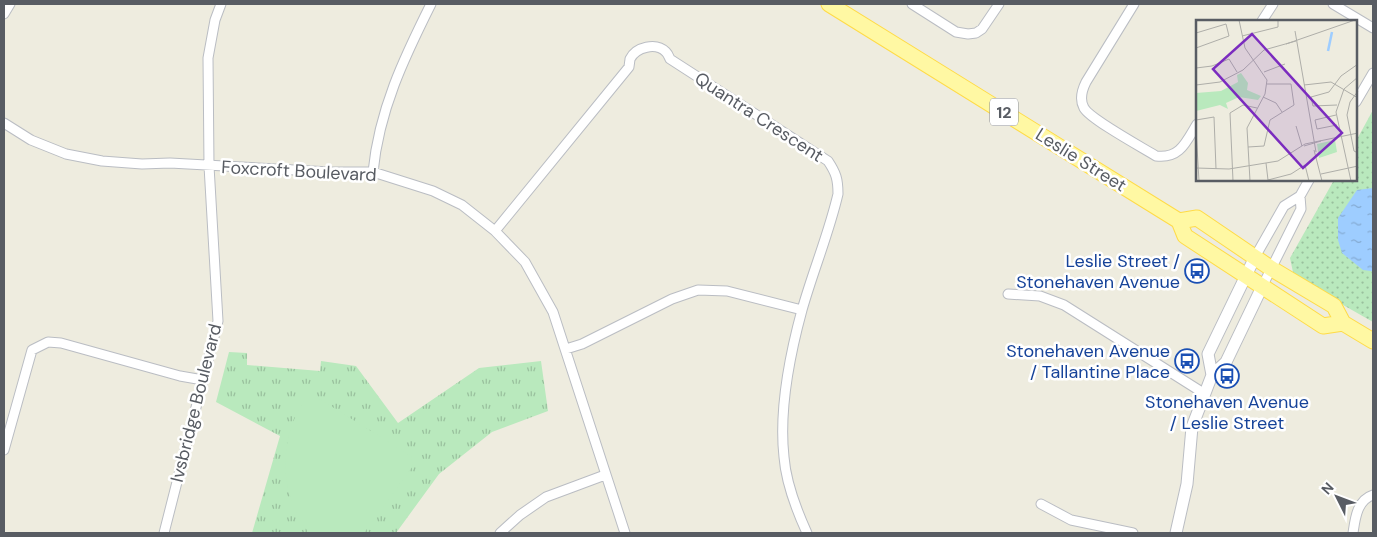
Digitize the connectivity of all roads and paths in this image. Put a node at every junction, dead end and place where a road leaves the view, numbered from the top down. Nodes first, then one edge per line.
1 (10, 4) edge
2 (221, 4) edge
3 (431, 4) edge
4 (829, 4) edge
5 (912, 4) edge
6 (999, 4) edge
7 (1134, 4) edge
8 (1273, 4) edge
9 (1333, 4) edge
10 (4, 14) edge
11 (1263, 20) edge
12 (1373, 28) edge
13 (1373, 72) edge
14 (1357, 100) edge
15 (4, 123) edge
16 (1196, 126) edge
17 (209, 166) junction
18 (373, 172) junction
19 (1308, 181) edge
20 (1300, 196) junction
21 (1179, 221) junction
22 (495, 231) junction
23 (1254, 257) junction
24 (1272, 269) junction
25 (1246, 276) junction
26 (1262, 287) junction
27 (1008, 294) dead end
28 (802, 310) junction
29 (1343, 323) junction
30 (1373, 340) edge
31 (566, 350) junction
32 (1212, 375) junction
33 (203, 380) junction
34 (1205, 394) junction
35 (4, 450) edge
36 (605, 475) junction
37 (1373, 495) edge
38 (1041, 504) dead end
39 (164, 533) edge
40 (500, 533) edge
41 (625, 533) edge
42 (807, 533) edge
43 (1133, 533) edge
44 (1176, 533) edge
45 (1353, 533) edge

1 - 10 street
2 - 17 street, Ivsbridge Boulevard
3 - 18 street
4 - 21 main road, Leslie Street / 12
5 - 6 street
7 - 16 street
8 - 11 street
9 - 12 street
13 - 14 street
15 - 17 street, Foxcroft Boulevard
17 - 18 street, Foxcroft Boulevard
17 - 33 street, Ivsbridge Boulevard
18 - 22 street, Foxcroft Boulevard
19 - 20 street
20 - 23 street
20 - 24 street
21 - 23 main road, Leslie Street / 12
21 - 25 main road, Leslie Street / 12
22 - 28 street, Quantra Crescent
22 - 31 street, Foxcroft Boulevard
23 - 24 main road, Leslie Street / 12
23 - 25 street
24 - 26 street
24 - 29 main road, Leslie Street / 12
25 - 26 main road, Leslie Street / 12
25 - 32 street
26 - 29 main road, Leslie Street / 12
26 - 32 street
27 - 34 street
28 - 31 street
28 - 42 street, Quantra Crescent
29 - 30 main road, Leslie Street / 12
31 - 36 street, Foxcroft Boulevard
32 - 34 street
33 - 35 street
33 - 39 street, Ivsbridge Boulevard
34 - 44 street
36 - 40 street
36 - 41 street, Foxcroft Boulevard
37 - 45 street
38 - 43 street

